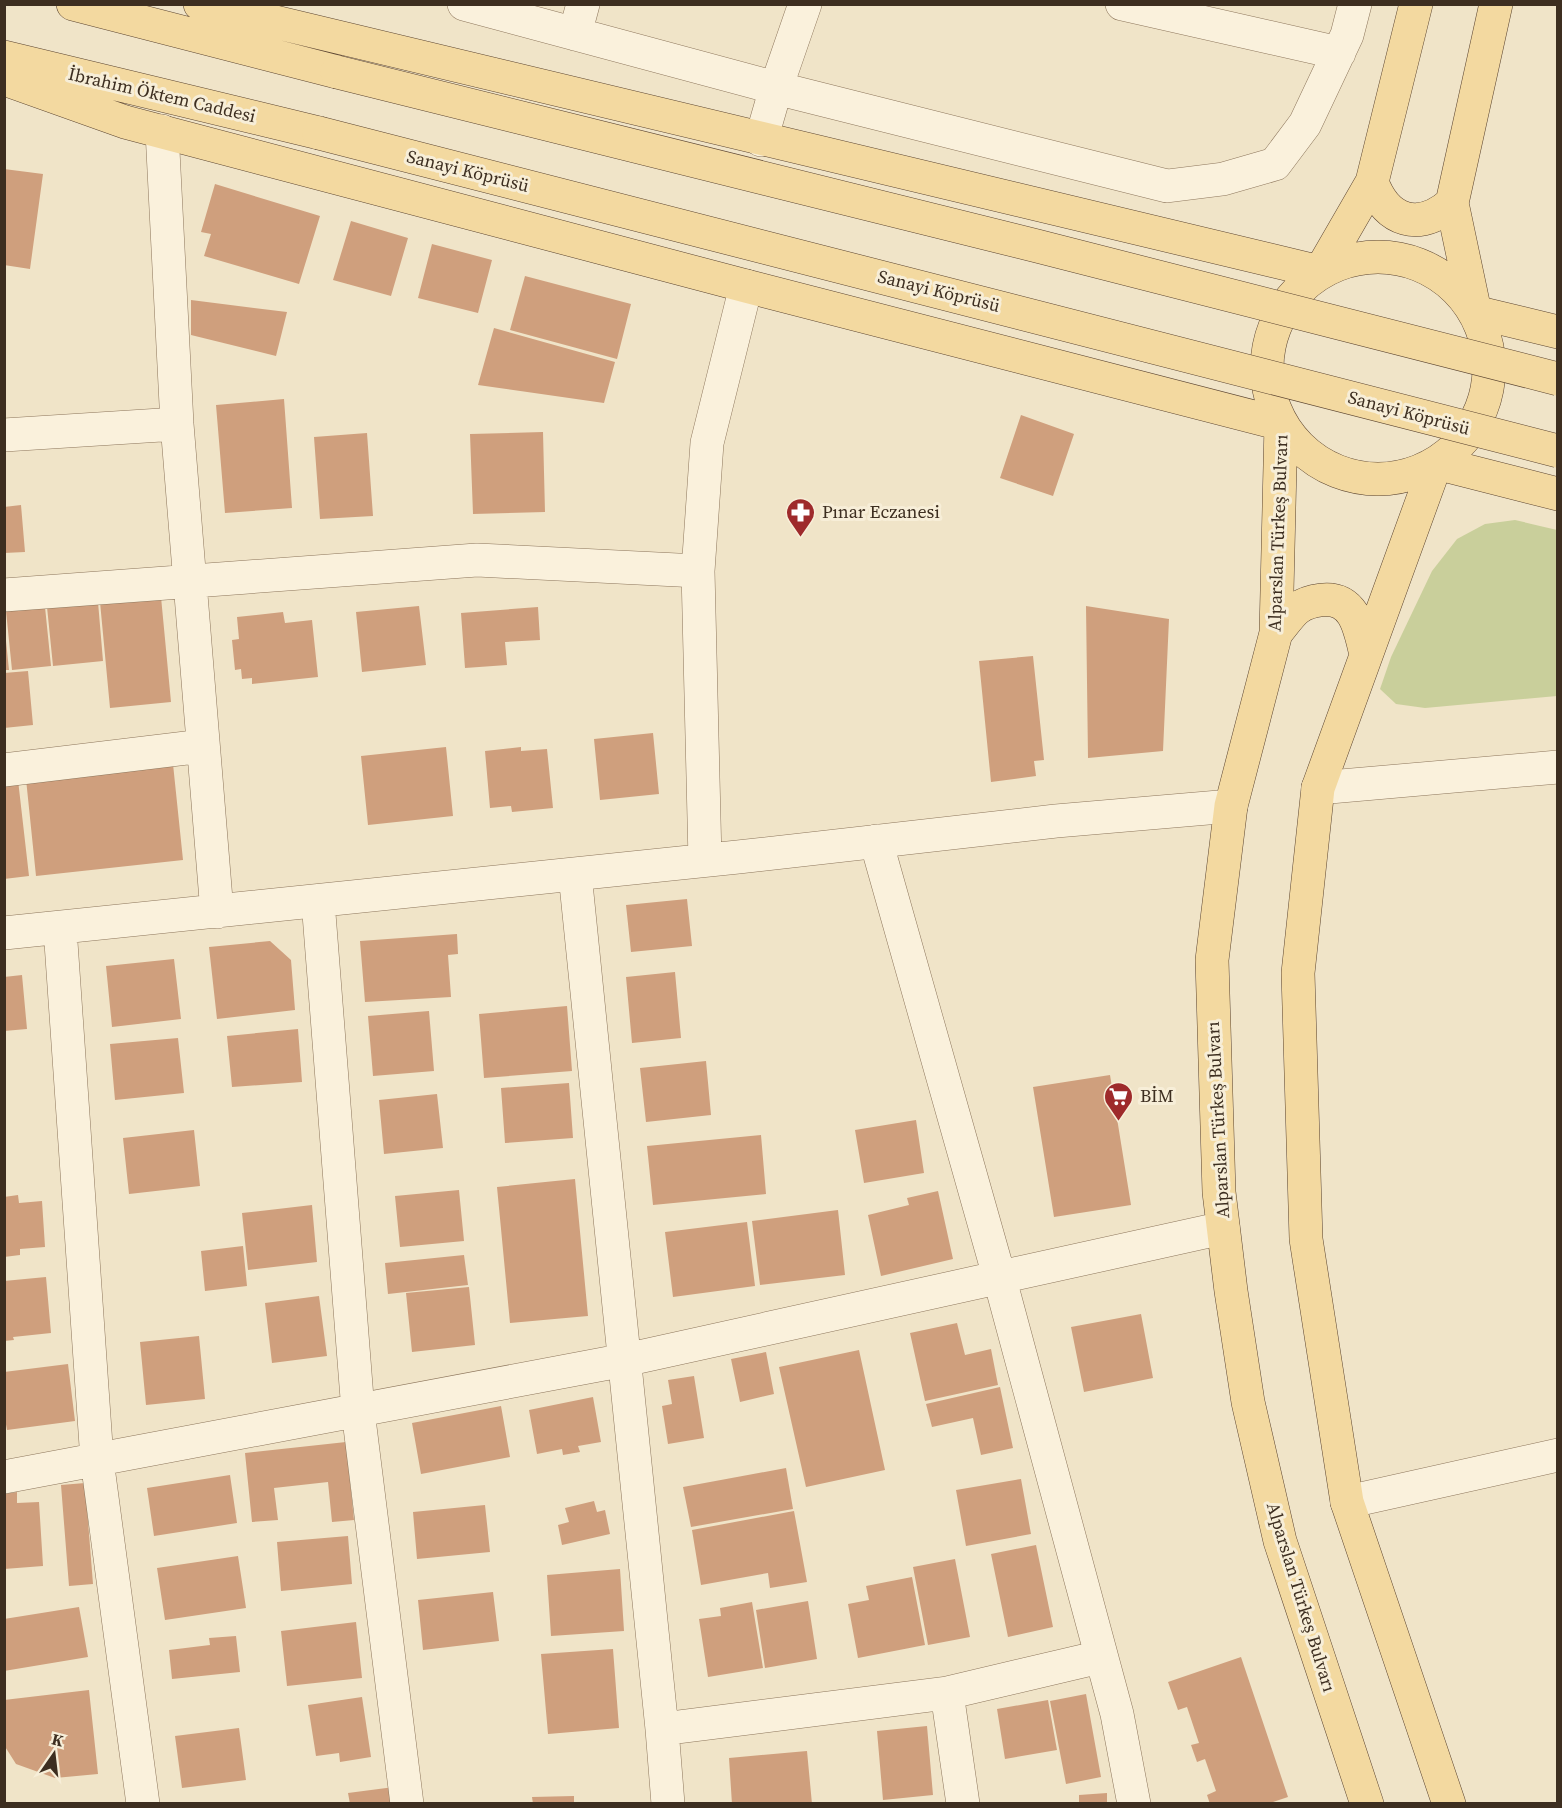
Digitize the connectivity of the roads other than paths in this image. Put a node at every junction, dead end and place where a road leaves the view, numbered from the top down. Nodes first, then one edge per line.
1 (73, 4) edge
2 (200, 4) edge
3 (464, 4) edge
4 (805, 4) edge
5 (1122, 4) edge
6 (1355, 4) edge
7 (1416, 4) edge
8 (1496, 4) edge
9 (579, 19) edge
10 (1339, 53) junction
11 (4, 57) edge
12 (4, 79) edge
13 (776, 88) junction
14 (162, 131) junction
15 (319, 133) joint
16 (761, 140) junction
17 (1372, 182) junction
18 (1452, 203) junction
19 (1320, 272) junction
20 (746, 286) junction
21 (1475, 312) junction
22 (1557, 332) edge
23 (1557, 379) edge
24 (177, 424) junction
25 (1281, 424) junction
26 (4, 435) edge
27 (1557, 451) edge
28 (1436, 463) junction
29 (1557, 494) edge
30 (698, 571) junction
31 (189, 581) junction
32 (4, 595) edge
33 (1276, 633) junction
34 (1366, 655) junction
35 (203, 746) junction
36 (1557, 768) edge
37 (4, 770) edge
38 (1318, 788) junction
39 (1231, 806) junction
40 (876, 841) junction
41 (705, 860) junction
42 (575, 874) junction
43 (318, 901) junction
44 (217, 912) junction
45 (60, 928) junction
46 (4, 933) edge
47 (1223, 1228) junction
48 (999, 1276) junction
49 (625, 1360) junction
50 (358, 1411) junction
51 (1557, 1455) edge
52 (97, 1460) junction
53 (4, 1477) edge
54 (1347, 1502) junction
55 (1100, 1657) junction
56 (946, 1692) junction
57 (662, 1729) junction
58 (144, 1803) edge
59 (406, 1803) edge
60 (668, 1803) edge
61 (963, 1803) edge
62 (1134, 1803) edge
63 (1367, 1803) edge
64 (1449, 1803) edge

1 - 23 main road, bridge
2 - 16 main road
3 - 9 street
4 - 13 street
5 - 10 street
6 - 10 street
7 - 17 main road
8 - 18 main road
9 - 13 street
10 - 13 street
11 - 15 main road, İbrahim Öktem Caddesi
12 - 14 main road
13 - 16 street
14 - 20 main road
14 - 24 street
15 - 27 main road, Sanayi Köprüsü, bridge
16 - 19 main road
17 - 18 main road
17 - 19 main road
18 - 21 main road
19 - 21 main road
19 - 25 main road
20 - 25 main road
20 - 30 street
21 - 22 main road
21 - 28 main road
24 - 26 street
24 - 31 street
25 - 28 main road
25 - 33 main road, Alparslan Türkeş Bulvarı
28 - 29 main road
28 - 34 main road
30 - 31 street
30 - 41 street
31 - 32 street
31 - 35 street
33 - 34 main road
33 - 39 main road, Alparslan Türkeş Bulvarı
34 - 38 main road
35 - 37 street
35 - 44 street
36 - 38 street
38 - 54 main road
39 - 40 street
39 - 47 main road, Alparslan Türkeş Bulvarı
40 - 41 street
40 - 48 street
41 - 42 street
42 - 43 street
42 - 49 street
43 - 44 street
43 - 50 street
44 - 45 street
45 - 46 street
45 - 52 street
47 - 48 street
47 - 63 main road, Alparslan Türkeş Bulvarı
48 - 49 street
48 - 55 street
49 - 50 street
49 - 57 street
50 - 52 street
50 - 59 street
51 - 54 street
52 - 53 street
52 - 58 street
54 - 64 main road
55 - 56 street
55 - 62 street
56 - 57 street
56 - 61 street
57 - 60 street

